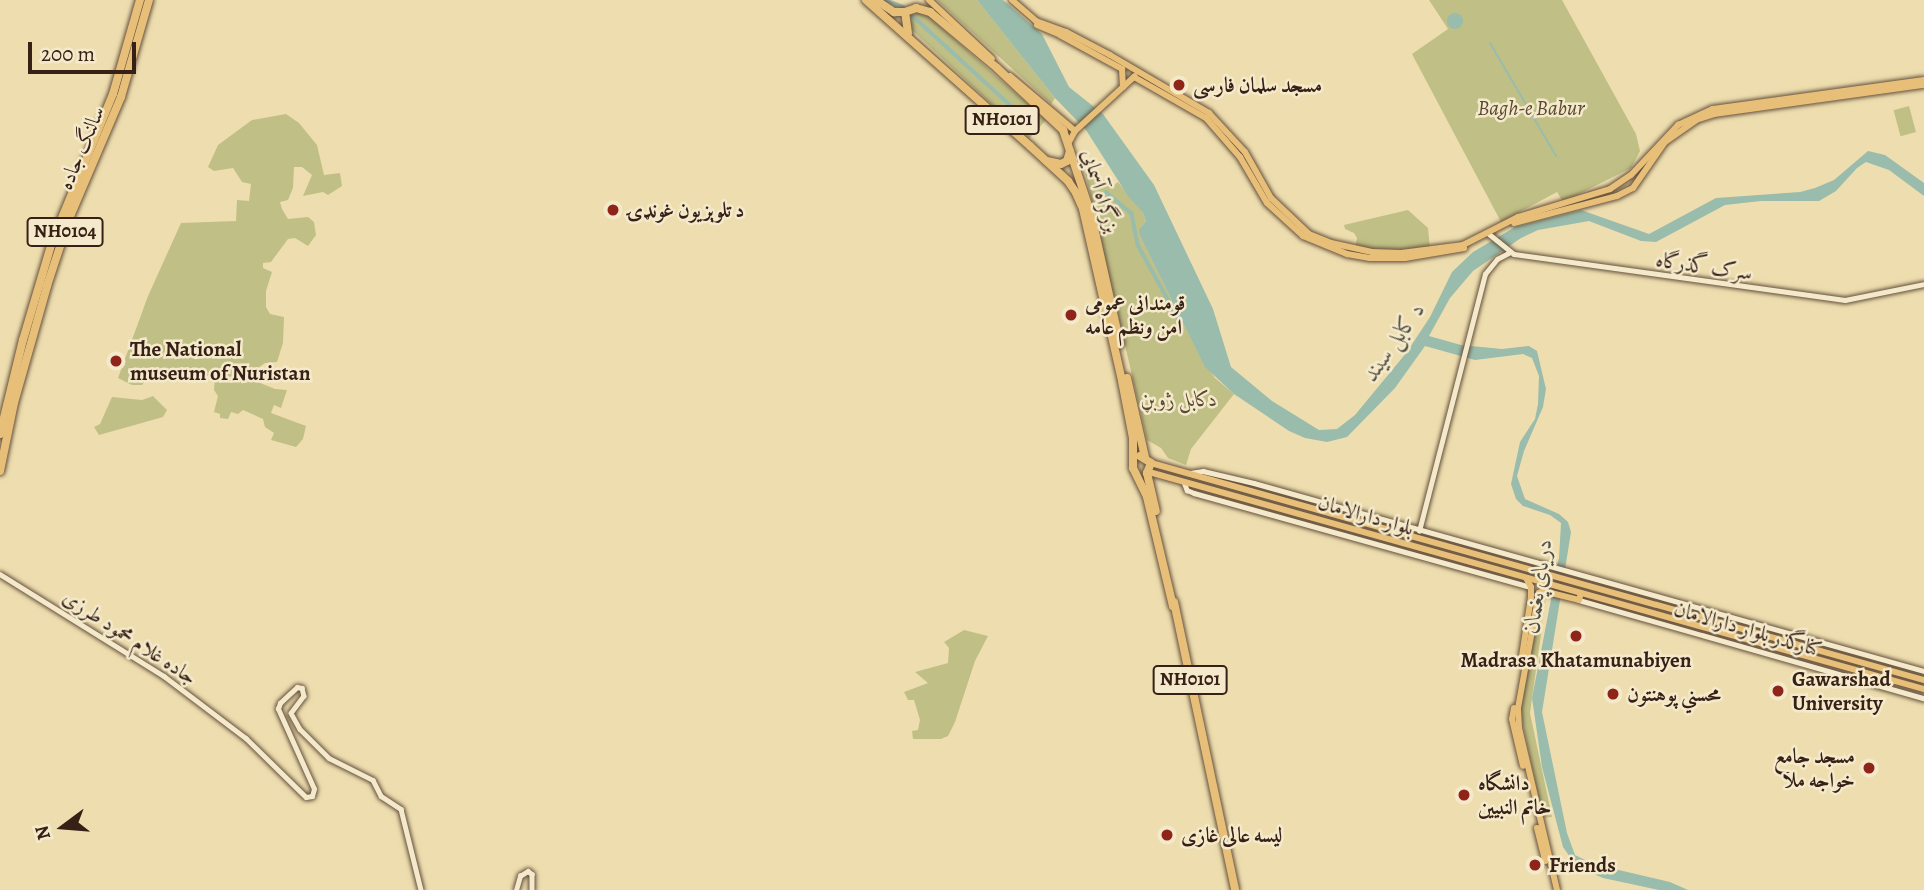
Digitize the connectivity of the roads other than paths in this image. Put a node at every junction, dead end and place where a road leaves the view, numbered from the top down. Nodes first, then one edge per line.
1 (140, 0) edge
2 (149, 0) edge
3 (866, 0) edge
4 (876, 0) edge
5 (929, 0) edge
6 (1010, 0) edge
7 (909, 7) edge
8 (134, 37) junction
9 (911, 38) junction
10 (1135, 74) junction
11 (1924, 83) edge
12 (1124, 87) junction
13 (1078, 129) junction
14 (1070, 146) junction
15 (1044, 160) junction
16 (1491, 235) junction
17 (1508, 252) junction
18 (1924, 284) edge
19 (0, 434) edge
20 (1135, 460) junction
21 (1148, 466) junction
22 (0, 471) edge
23 (1136, 473) junction
24 (1188, 474) junction
25 (1184, 482) junction
26 (1419, 531) junction
27 (1518, 567) junction
28 (1555, 573) junction
29 (0, 574) edge
30 (1513, 574) junction
31 (1568, 576) junction
32 (1526, 578) junction
33 (1531, 587) junction
34 (1550, 589) junction
35 (1615, 593) junction
36 (1580, 597) junction
37 (1612, 602) junction
38 (1173, 603) junction
39 (1746, 643) junction
40 (1924, 671) edge
41 (1924, 680) edge
42 (1924, 689) edge
43 (1924, 698) edge
44 (1537, 819) junction
45 (421, 890) edge
46 (516, 890) edge
47 (532, 890) edge
48 (1235, 890) edge
49 (1555, 890) edge

1 - 8 highway, سالنگ جاده / NH0104
2 - 8 highway, سالنگ جاده / NH0104
3 - 9 highway, بزرگراه آسمایی / NH0101
4 - 7 highway, بزرگراه آسمایی / NH0101
5 - 13 main road
6 - 10 main road
6 - 12 main road
7 - 9 highway
7 - 14 highway, بزرگراه آسمایی / NH0101
8 - 19 highway, سالنگ جاده / NH0104
8 - 22 highway, سالنگ جاده / NH0104
9 - 15 highway, بزرگراه آسمایی / NH0101
10 - 12 main road
10 - 16 main road
11 - 16 main road
11 - 16 main road
12 - 13 main road
13 - 14 main road
14 - 15 highway, NH0101
14 - 21 highway, بزرگراه آسمایی / NH0101
15 - 20 highway, بزرگراه آسمایی / NH0101
16 - 17 street
17 - 18 street, سرک گذرگاه
17 - 26 street
20 - 21 highway
20 - 23 highway, NH0101
21 - 23 highway
21 - 24 main road, بلوار دارالامان
21 - 25 main road, بلوار دارالامان
21 - 38 highway, NH0101
23 - 38 highway, NH0101
24 - 26 street
24 - 27 main road, بلوار دارالامان
25 - 30 main road, بلوار دارالامان
25 - 33 street
26 - 28 street
27 - 28 main road, بلوار دارالامان
27 - 30 main road
28 - 31 main road, بلوار دارالامان
29 - 45 street, جاده غلام‌ محمود طرزی
30 - 32 main road, بلوار دارالامان
31 - 35 main road
31 - 40 street, کنارگذر بلوار دارالامان
32 - 33 main road
32 - 34 main road, بلوار دارالامان
33 - 44 main road
34 - 36 main road, بلوار دارالامان
34 - 44 main road
35 - 37 main road
35 - 41 main road
36 - 37 main road
36 - 39 street, کنارگذر بلوار دارالامان
37 - 39 main road
38 - 48 highway, NH0101
39 - 42 main road
39 - 43 street, کنارگذر بلوار دارالامان
44 - 49 main road
46 - 47 street

